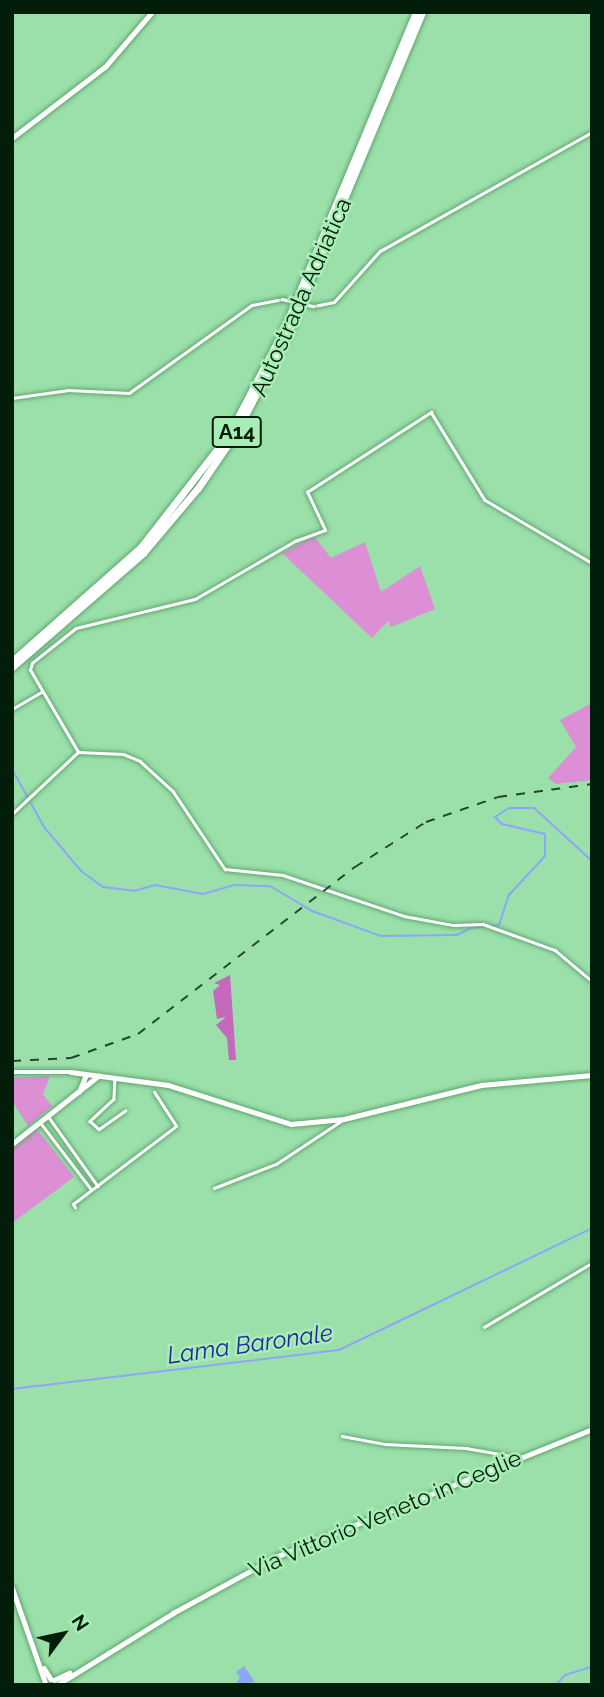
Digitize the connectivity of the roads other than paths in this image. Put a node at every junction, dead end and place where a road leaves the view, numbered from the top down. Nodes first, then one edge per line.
1 (152, 12) edge
2 (414, 12) edge
3 (424, 12) edge
4 (592, 132) edge
5 (12, 138) edge
6 (12, 398) edge
7 (592, 563) edge
8 (12, 660) edge
9 (12, 667) edge
10 (42, 692) junction
11 (12, 709) edge
12 (78, 752) junction
13 (12, 814) edge
14 (592, 981) edge
15 (76, 1072) junction
16 (12, 1073) edge
17 (88, 1074) junction
18 (592, 1075) edge
19 (99, 1076) junction
20 (115, 1078) junction
21 (86, 1085) junction
22 (154, 1092) dead end
23 (125, 1111) dead end
24 (48, 1116) junction
25 (344, 1119) junction
26 (40, 1122) junction
27 (12, 1144) edge
28 (97, 1186) junction
29 (214, 1188) dead end
30 (92, 1190) junction
31 (75, 1208) dead end
32 (592, 1263) edge
33 (484, 1327) dead end
34 (592, 1429) edge
35 (342, 1436) dead end
36 (517, 1457) junction
37 (12, 1587) edge
38 (51, 1682) edge

1 - 5 main road
2 - 8 highway, Autostrada Adriatica / A14
3 - 9 highway, Autostrada Adriatica / A14
4 - 6 street, bridge
7 - 10 street
10 - 11 street
10 - 12 street
12 - 13 street
12 - 14 street
15 - 16 main road
15 - 17 main road
15 - 21 main road
17 - 19 main road
17 - 21 main road
18 - 25 main road
19 - 20 main road
19 - 21 main road
20 - 23 street
20 - 25 main road
21 - 24 main road
22 - 28 street
24 - 26 main road
24 - 28 street
25 - 29 street
26 - 27 main road
26 - 30 street
28 - 30 street
30 - 31 street
32 - 33 street
34 - 36 main road, Via Vittorio Veneto in Ceglie
35 - 36 street
36 - 38 main road, Via Vittorio Veneto in Ceglie
37 - 38 main road

